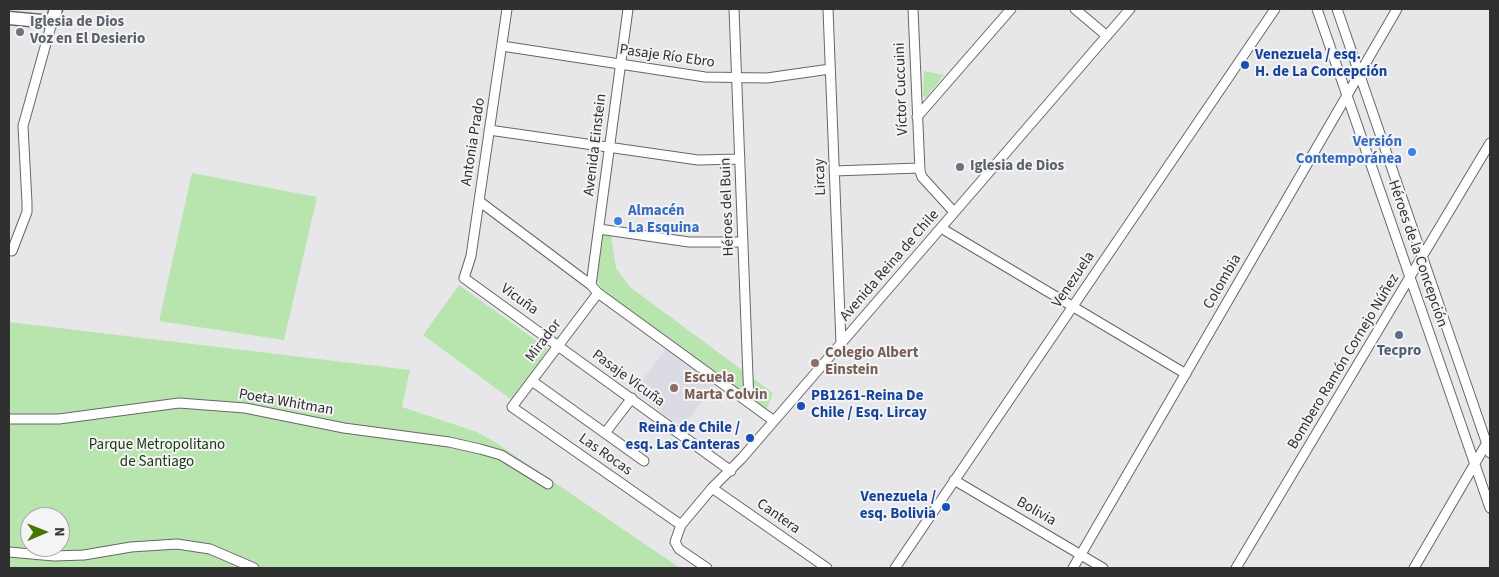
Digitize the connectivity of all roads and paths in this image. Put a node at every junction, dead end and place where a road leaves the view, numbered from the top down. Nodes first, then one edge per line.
1 (56, 9) edge
2 (507, 9) edge
3 (628, 9) edge
4 (734, 9) edge
5 (828, 9) edge
6 (913, 9) edge
7 (1009, 9) edge
8 (1075, 9) edge
9 (1130, 9) edge
10 (1275, 9) edge
11 (1317, 9) edge
12 (1337, 9) edge
13 (1398, 9) edge
14 (9, 18) edge
15 (52, 22) junction
16 (1107, 36) junction
17 (502, 46) junction
18 (620, 64) junction
19 (830, 69) junction
20 (1360, 74) junction
21 (737, 78) junction
22 (1347, 95) junction
23 (917, 118) junction
24 (489, 130) junction
25 (1490, 143) edge
26 (610, 145) junction
27 (740, 158) junction
28 (919, 168) junction
29 (834, 171) junction
30 (479, 201) junction
31 (954, 212) junction
32 (941, 228) junction
33 (599, 229) junction
34 (743, 242) junction
35 (12, 251) dead end
36 (1423, 256) junction
37 (1410, 276) junction
38 (464, 278) joint
39 (591, 285) junction
40 (598, 293) junction
41 (1072, 307) junction
42 (841, 343) junction
43 (557, 345) junction
44 (1186, 374) junction
45 (532, 381) junction
46 (632, 398) junction
47 (749, 404) junction
48 (512, 407) joint
49 (9, 419) edge
50 (774, 421) junction
51 (605, 433) junction
52 (1488, 439) edge
53 (1490, 453) edge
54 (644, 461) dead end
55 (1475, 464) junction
56 (731, 471) junction
57 (954, 480) junction
58 (548, 484) dead end
59 (712, 488) junction
60 (1490, 508) edge
61 (681, 525) junction
62 (9, 552) edge
63 (1081, 555) junction
64 (254, 568) edge
65 (707, 568) edge
66 (828, 568) edge
67 (895, 568) edge
68 (1073, 568) edge
69 (1103, 568) edge
70 (1236, 568) edge
71 (1414, 568) edge

1 - 15 street
2 - 17 street, Antonia Prado
3 - 18 street, Avenida Einstein
4 - 21 street, Héroes del Buin
5 - 19 street, Lircay
6 - 23 street, Víctor Cuccuini
7 - 23 street
8 - 16 street
9 - 16 street, Avenida Reina de Chile
10 - 41 street, Venezuela
11 - 22 street, Héroes de la Concepción
12 - 20 street, Héroes de la Concepción
13 - 20 street, Colombia
14 - 15 street
15 - 35 street
16 - 31 street, Avenida Reina de Chile
17 - 18 street, Pasaje Río Ebro
17 - 24 street, Antonia Prado
18 - 21 street, Pasaje Río Ebro
18 - 26 street, Avenida Einstein
19 - 21 street, Pasaje Río Ebro
19 - 29 street, Lircay
20 - 22 street, Colombia
20 - 36 street, Héroes de la Concepción
21 - 27 street, Héroes del Buin
22 - 37 street, Héroes de la Concepción
22 - 44 street, Colombia
23 - 28 street, Víctor Cuccuini
24 - 26 street
24 - 30 street, Antonia Prado
25 - 36 street, Bombero Ramón Cornejo Núñez
26 - 27 street
26 - 33 street, Avenida Einstein
27 - 34 street, Héroes del Buin
28 - 29 street
28 - 31 street
29 - 42 street, Lircay
30 - 38 street, Antonia Prado
30 - 39 street
31 - 32 street, Avenida Reina de Chile
32 - 41 street
32 - 42 street, Avenida Reina de Chile
33 - 34 street
33 - 39 street, Avenida Einstein
34 - 47 street, Héroes del Buin
36 - 37 street, Bombero Ramón Cornejo Núñez
36 - 52 street, Héroes de la Concepción
37 - 55 street, Héroes de la Concepción
37 - 70 street, Bombero Ramón Cornejo Núñez
38 - 43 street, Vicuña
39 - 40 street
40 - 43 street, Mirador
40 - 47 street
41 - 44 street
41 - 57 street, Venezuela
42 - 50 street, Avenida Reina de Chile
43 - 45 street, Mirador
43 - 46 street, Pasaje Vicuña
44 - 63 street, Colombia
45 - 48 street, Mirador
45 - 51 street
46 - 51 street
46 - 56 street, Pasaje Vicuña
47 - 50 street
48 - 61 street, Las Rocas
49 - 58 street, Poeta Whitman
50 - 56 street, Avenida Reina de Chile
51 - 54 street
52 - 53 street, Héroes de la Concepción
52 - 55 street
55 - 60 street, Héroes de la Concepción
55 - 71 street
56 - 59 street, Avenida Reina de Chile
57 - 63 street, Bolivia
57 - 67 street, Venezuela
59 - 61 street, Avenida Reina de Chile
59 - 66 street, Cantera
61 - 65 street, Avenida Reina de Chile
62 - 64 street
63 - 68 street, Colombia
63 - 69 street, Bolivia

